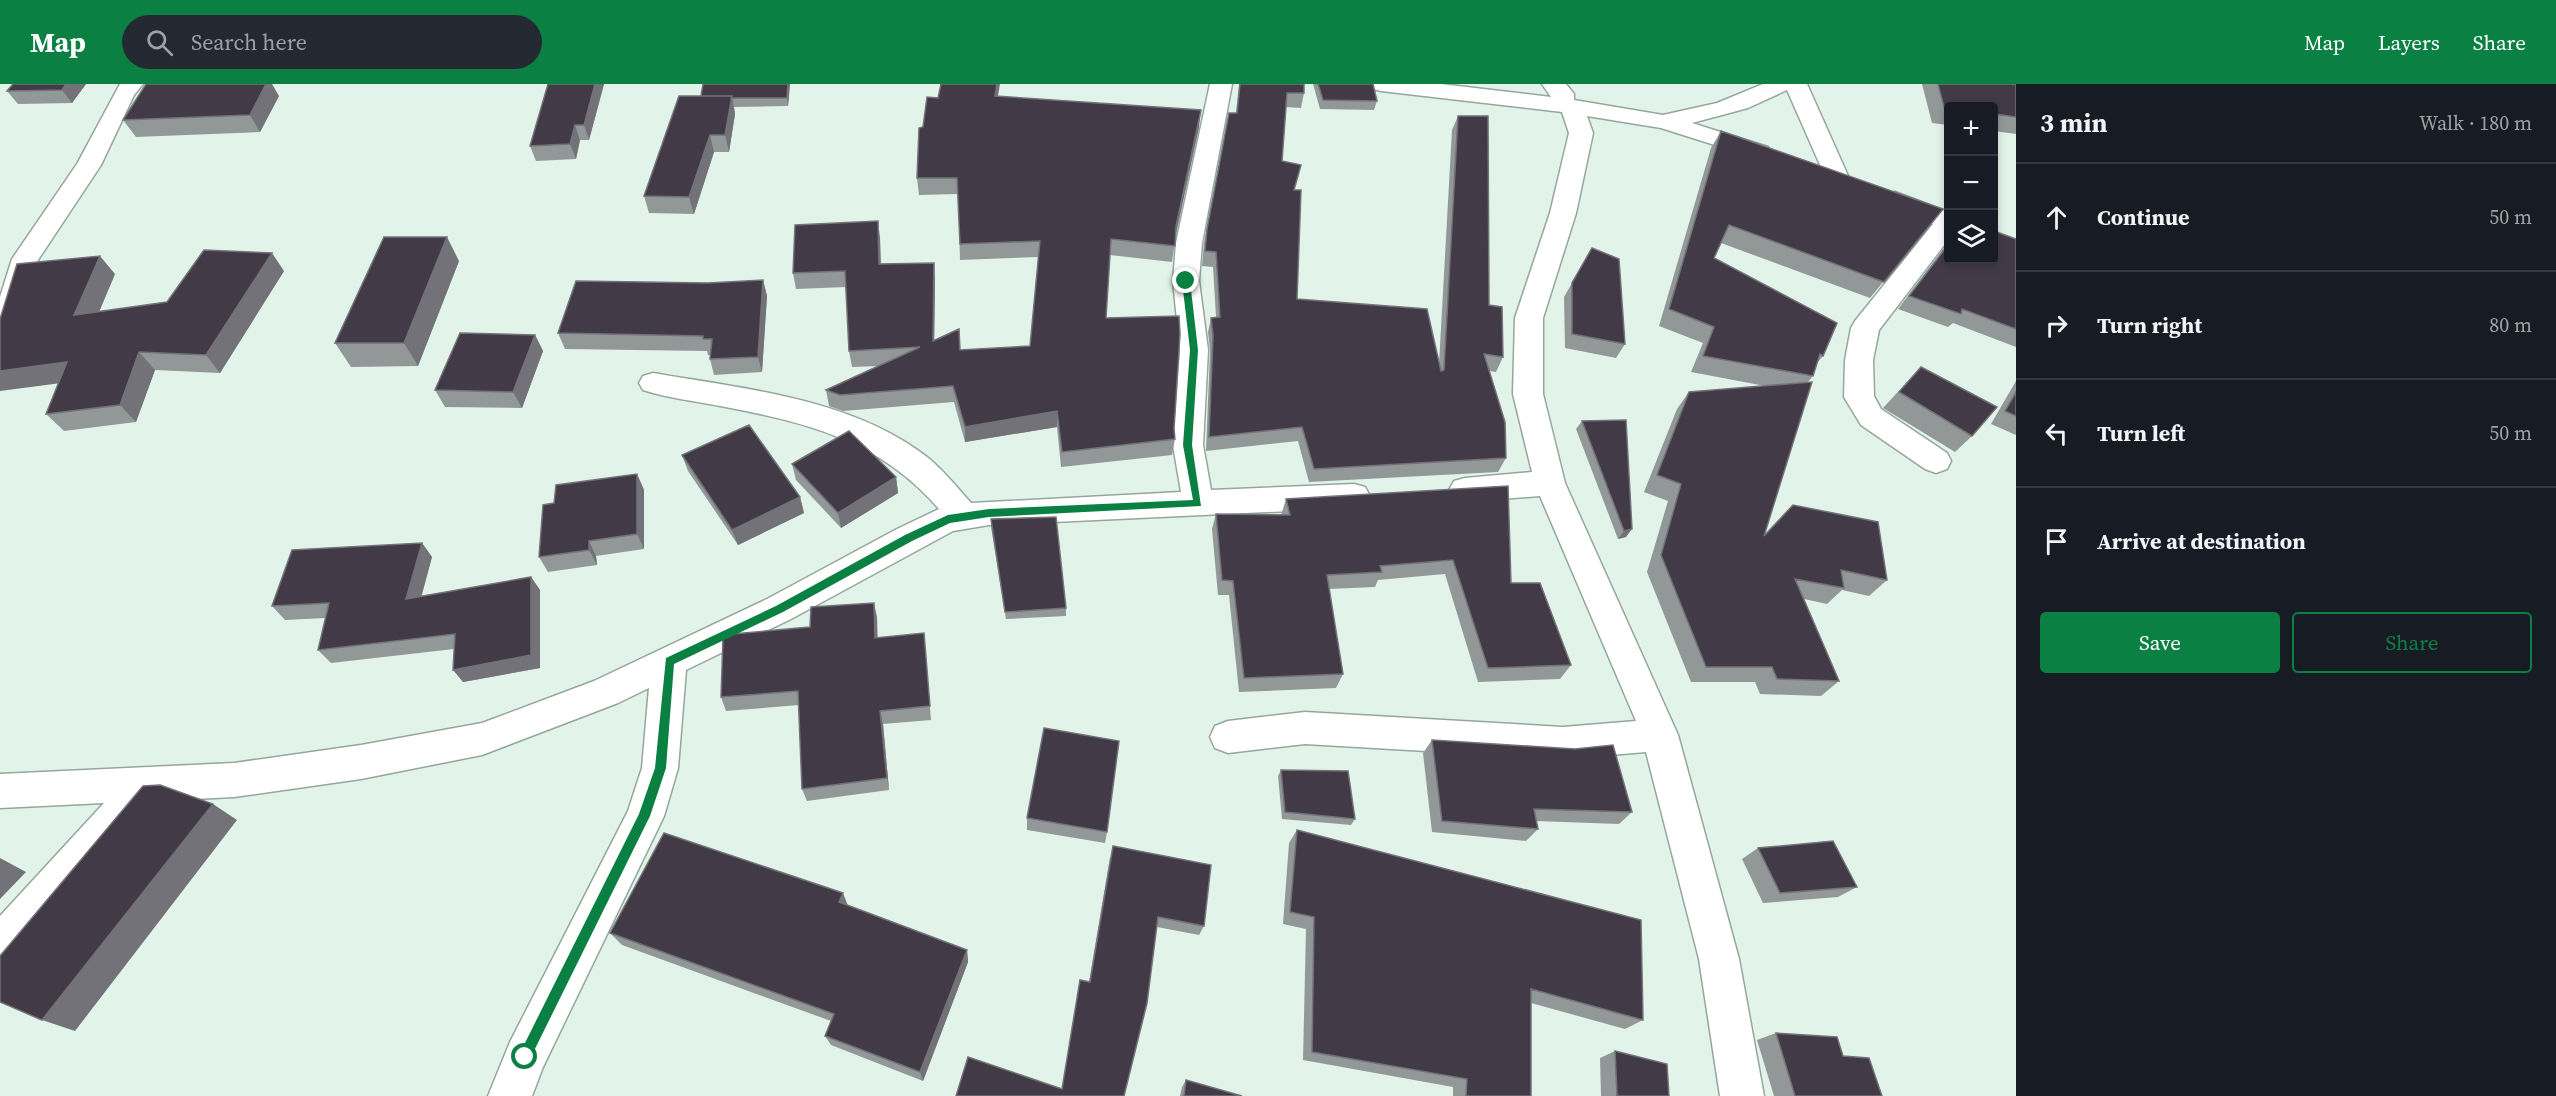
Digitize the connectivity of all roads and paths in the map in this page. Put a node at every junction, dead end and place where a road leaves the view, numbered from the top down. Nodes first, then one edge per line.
1 (132, 84) edge
2 (1221, 84) edge
3 (1381, 84) edge
4 (1780, 84) edge
5 (1796, 84) edge
6 (1562, 98) edge
7 (1665, 122) junction
8 (1856, 185) junction
9 (1944, 220) edge
10 (1944, 227) edge
11 (0, 342) edge
12 (653, 383) dead end
13 (1936, 461) dead end
14 (1550, 483) junction
15 (1431, 492) edge
16 (1385, 494) edge
17 (1198, 503) junction
18 (966, 517) junction
19 (669, 661) junction
20 (1660, 735) junction
21 (1228, 737) dead end
22 (144, 786) junction
23 (0, 791) edge
24 (0, 946) edge
25 (510, 1096) edge
26 (1742, 1096) edge

1 - 11 street
2 - 17 street
3 - 6 street
4 - 7 street
5 - 8 street
6 - 7 street
6 - 14 street
7 - 8 street
8 - 9 street
10 - 13 street
12 - 18 street
14 - 15 street
14 - 20 street
16 - 17 street
17 - 18 street
18 - 19 street
19 - 22 street
19 - 25 street
20 - 21 street
20 - 26 street
22 - 23 street
22 - 24 street

